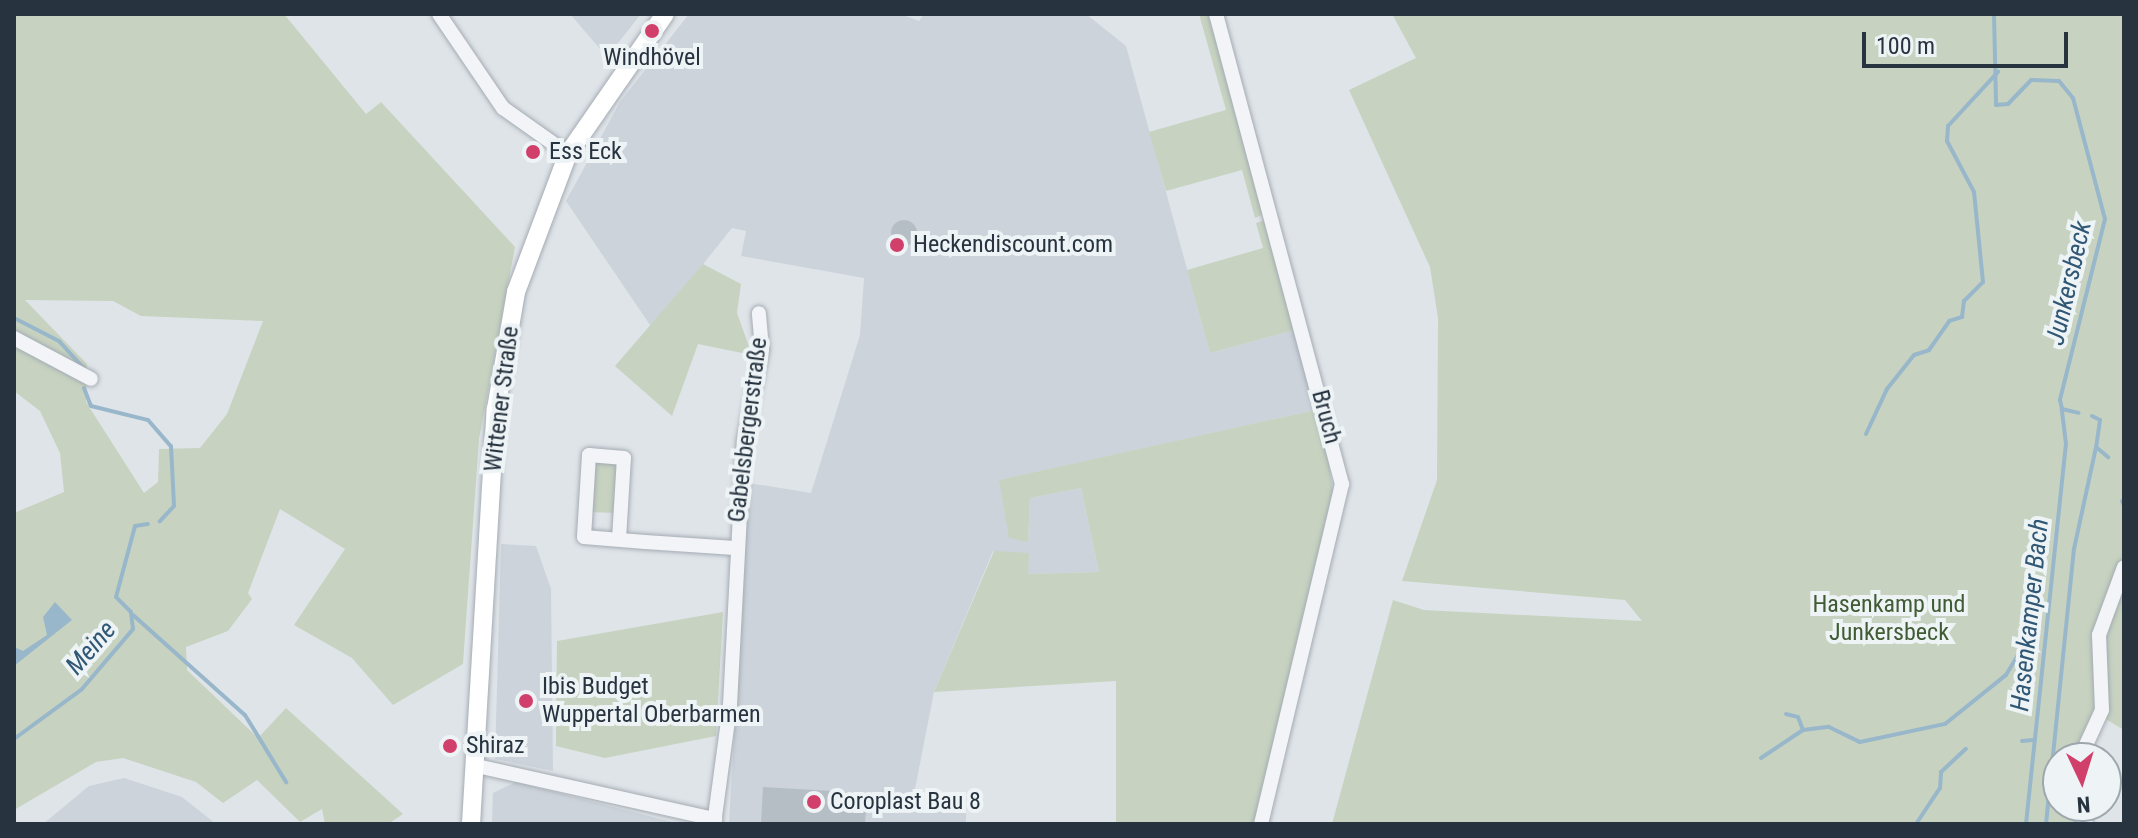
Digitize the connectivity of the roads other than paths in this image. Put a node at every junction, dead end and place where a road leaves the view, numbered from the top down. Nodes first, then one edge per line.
1 (439, 14) edge
2 (665, 14) edge
3 (1216, 14) edge
4 (568, 154) junction
5 (759, 313) dead end
6 (14, 338) edge
7 (91, 379) dead end
8 (619, 539) junction
9 (735, 548) junction
10 (2124, 567) edge
11 (2087, 742) edge
12 (477, 766) junction
13 (714, 822) edge
14 (471, 824) edge
15 (1261, 824) edge

1 - 4 street
2 - 4 main road, Wittener Straße
3 - 15 street, Bruch
4 - 12 main road, Wittener Straße
5 - 9 street, Gabelsbergerstraße
6 - 7 street
8 - 8 street
8 - 9 street
9 - 13 street, Gabelsbergerstraße
10 - 11 street
12 - 13 street
12 - 14 main road, Wittener Straße

